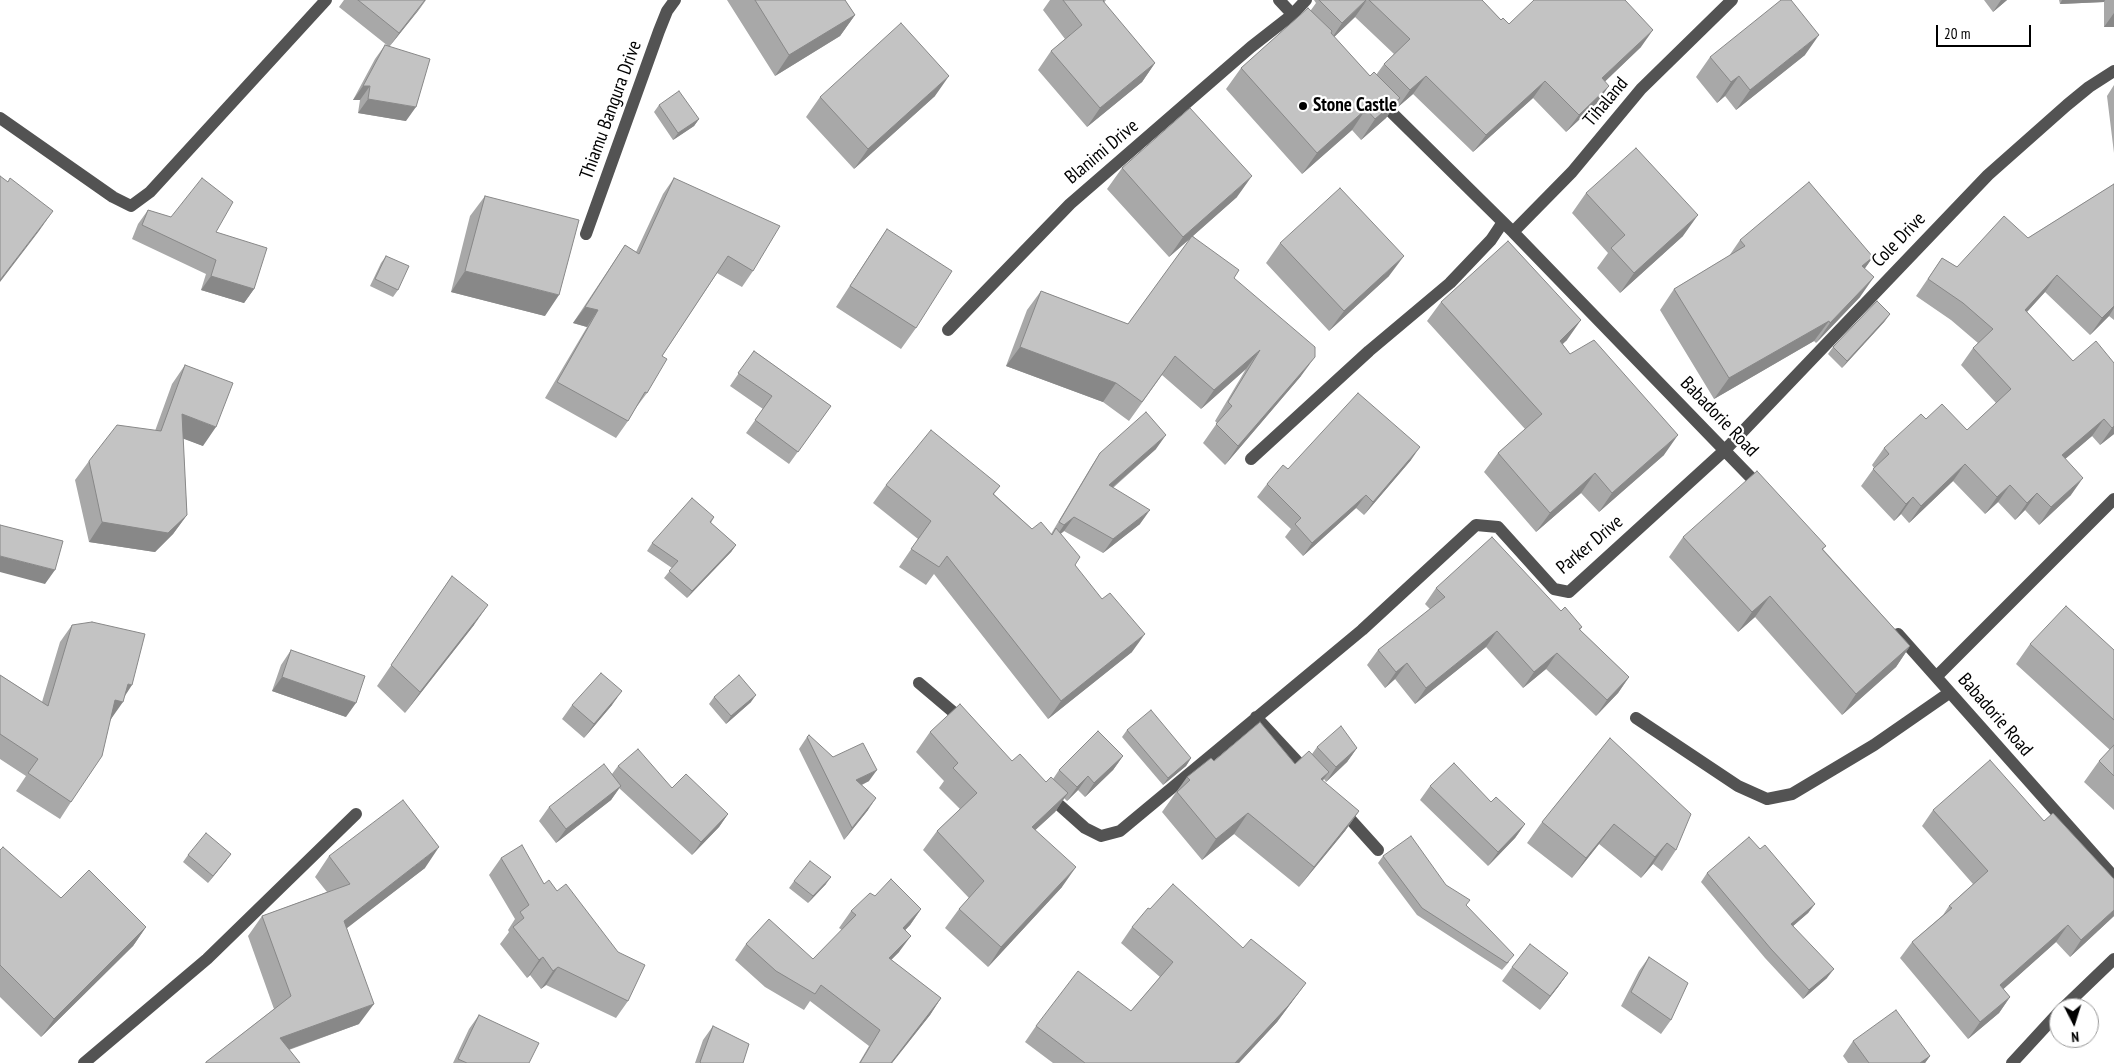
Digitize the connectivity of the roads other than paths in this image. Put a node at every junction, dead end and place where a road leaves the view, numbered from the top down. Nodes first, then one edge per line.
1 (326, 0) edge
2 (674, 0) edge
3 (1279, 0) edge
4 (1306, 0) edge
5 (1732, 0) edge
6 (1292, 15) junction
7 (1313, 36) edge
8 (2114, 71) edge
9 (1370, 90) edge
10 (0, 118) edge
11 (1503, 222) junction
12 (1513, 232) junction
13 (586, 234) dead end
14 (948, 330) dead end
15 (1725, 450) junction
16 (1251, 460) dead end
17 (2114, 499) edge
18 (1773, 501) edge
19 (1889, 625) edge
20 (1937, 676) junction
21 (919, 684) dead end
22 (1949, 694) junction
23 (1256, 717) junction
24 (1636, 718) dead end
25 (978, 733) edge
26 (1035, 783) edge
27 (1317, 784) edge
28 (1330, 798) edge
29 (356, 814) dead end
30 (1378, 850) dead end
31 (2114, 877) edge
32 (2114, 959) edge
33 (2073, 998) edge
34 (2049, 1023) edge
35 (84, 1063) edge
36 (2012, 1063) edge

1 - 10 street
2 - 13 street, Thiamu Bangura Drive
3 - 6 street
4 - 6 street, Blanimi Drive
5 - 12 street, Tihaland
6 - 7 street
6 - 14 street, Blanimi Drive
8 - 15 street, Cole Drive
9 - 11 street, Babadorie Road
11 - 12 street, Babadorie Road
11 - 16 street
12 - 15 street, Babadorie Road
15 - 18 street, Babadorie Road
15 - 23 street, Parker Drive
17 - 20 street
19 - 20 street, Babadorie Road
20 - 22 street, Babadorie Road
21 - 25 street
22 - 24 street
22 - 31 street, Babadorie Road
23 - 26 street
23 - 27 street
28 - 30 street
29 - 35 street
32 - 33 street
34 - 36 street

